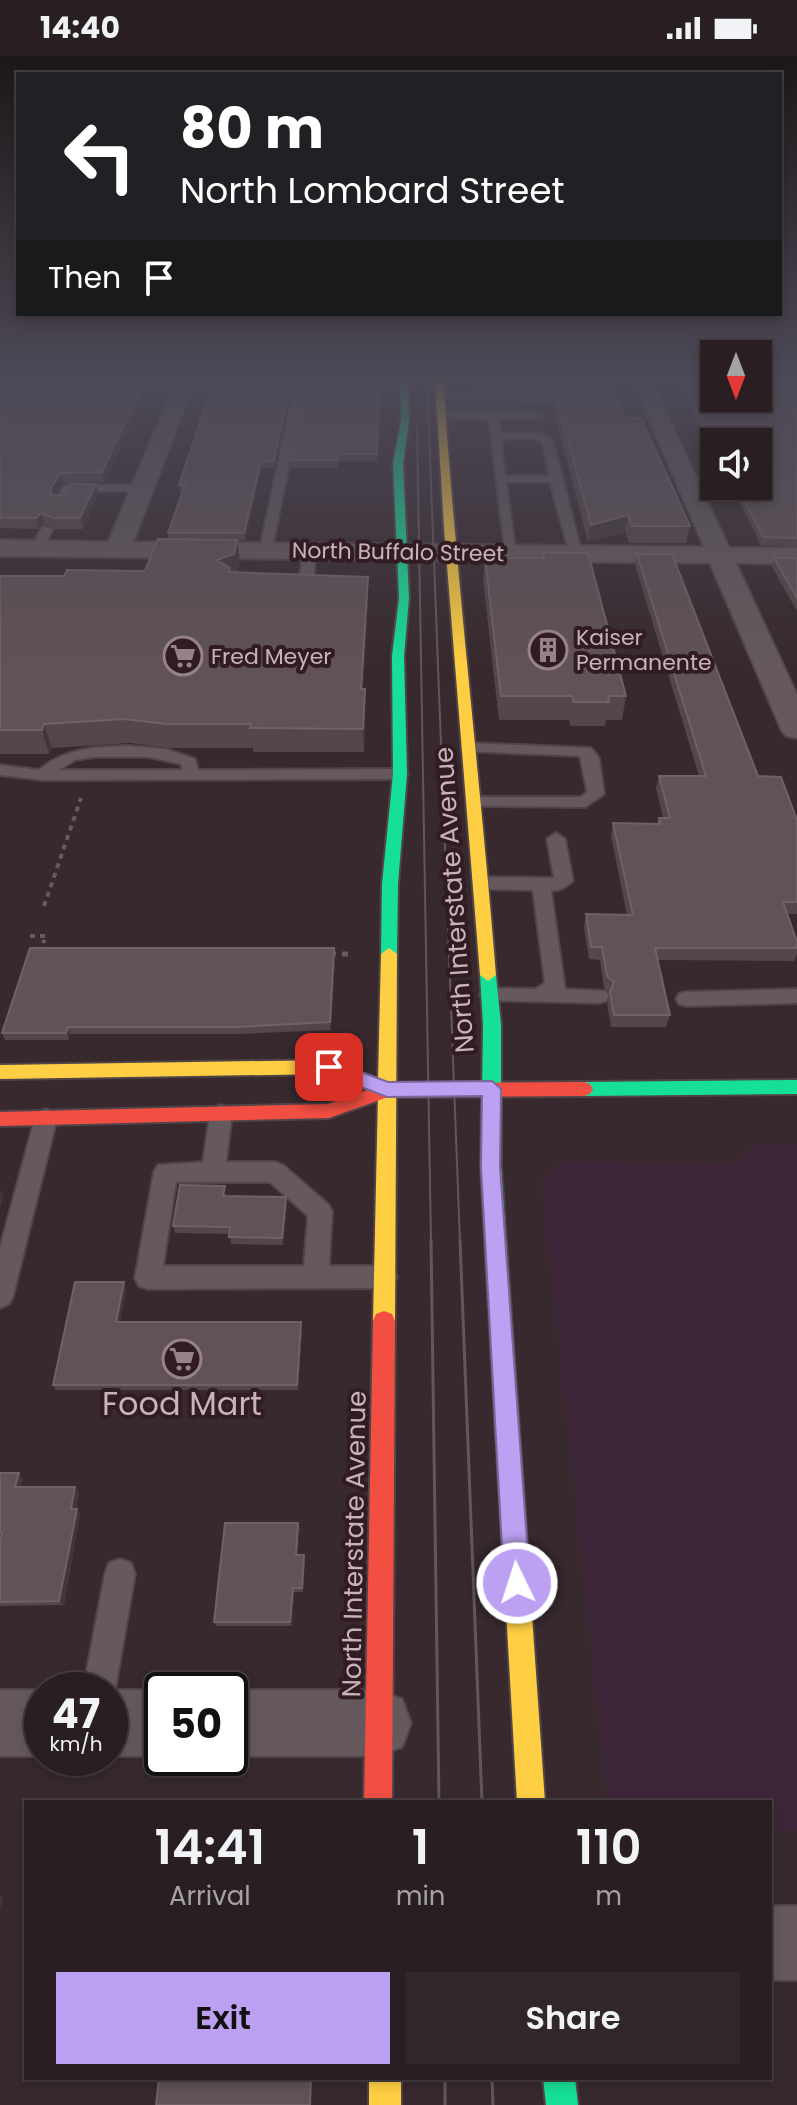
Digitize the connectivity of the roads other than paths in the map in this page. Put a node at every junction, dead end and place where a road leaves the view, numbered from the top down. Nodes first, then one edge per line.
1 (149, 474) edge
2 (282, 474) edge
3 (398, 474) edge
4 (444, 474) edge
5 (499, 474) edge
6 (554, 474) edge
7 (684, 474) edge
8 (500, 479) junction
9 (555, 479) junction
10 (143, 488) junction
11 (61, 501) edge
12 (0, 548) edge
13 (118, 548) junction
14 (266, 549) junction
15 (310, 549) junction
16 (401, 551) junction
17 (452, 553) junction
18 (510, 555) junction
19 (576, 555) junction
20 (720, 555) junction
21 (797, 556) edge
22 (290, 583) edge
23 (797, 729) edge
24 (470, 748) junction
25 (0, 770) edge
26 (400, 774) junction
27 (43, 775) junction
28 (191, 775) junction
29 (475, 802) junction
30 (556, 839) dead end
31 (482, 883) junction
32 (541, 884) junction
33 (490, 995) junction
34 (539, 996) junction
35 (599, 996) dead end
36 (797, 996) edge
37 (686, 999) dead end
38 (0, 1072) edge
39 (797, 1087) edge
40 (492, 1089) junction
41 (387, 1090) junction
42 (221, 1114) junction
43 (46, 1118) junction
44 (0, 1119) edge
45 (213, 1172) junction
46 (384, 1277) junction
47 (316, 1278) junction
48 (0, 1296) edge
49 (120, 1574) dead end
50 (102, 1672) edge
51 (0, 1723) edge
52 (24, 1723) edge
53 (248, 1723) edge
54 (378, 1723) junction
55 (378, 1800) edge
56 (531, 1800) edge
57 (772, 1943) edge
58 (797, 1943) edge
59 (385, 2080) edge
60 (559, 2080) edge
61 (385, 2105) edge
62 (562, 2105) edge

1 - 10 street
2 - 14 lane
3 - 16 street, North Interstate Avenue
4 - 17 street, North Interstate Avenue
5 - 8 lane
6 - 9 lane
7 - 20 street
8 - 9 lane
8 - 18 lane
9 - 19 lane
10 - 11 lane
10 - 13 street
12 - 13 street, North Buffalo Street
13 - 14 street, North Buffalo Street
14 - 15 street, North Buffalo Street
15 - 16 street, North Buffalo Street
15 - 22 lane
16 - 17 street, North Buffalo Street
16 - 26 street, North Interstate Avenue
17 - 18 street, North Buffalo Street
17 - 24 street, North Interstate Avenue
18 - 19 street, North Buffalo Street
19 - 20 street, North Buffalo Street
20 - 21 street, North Buffalo Street
20 - 23 street
24 - 29 street, North Interstate Avenue
24 - 29 lane
25 - 27 lane
26 - 28 lane
26 - 41 street, North Interstate Avenue
27 - 28 lane
27 - 28 lane
29 - 31 street, North Interstate Avenue
30 - 32 lane
31 - 32 lane
31 - 33 street, North Interstate Avenue
32 - 34 lane
33 - 34 lane
33 - 40 street, North Interstate Avenue
34 - 35 lane
36 - 37 lane
38 - 41 street
39 - 40 street
40 - 41 street
40 - 56 street, North Interstate Avenue
41 - 42 street
41 - 46 street, North Interstate Avenue
42 - 43 street
42 - 45 lane
43 - 44 street
43 - 48 lane
45 - 47 lane
45 - 47 lane
46 - 47 lane
46 - 54 street, North Interstate Avenue
49 - 50 lane
51 - 52 street
53 - 54 street
54 - 55 street, North Interstate Avenue
57 - 58 street
59 - 61 street
60 - 62 street

